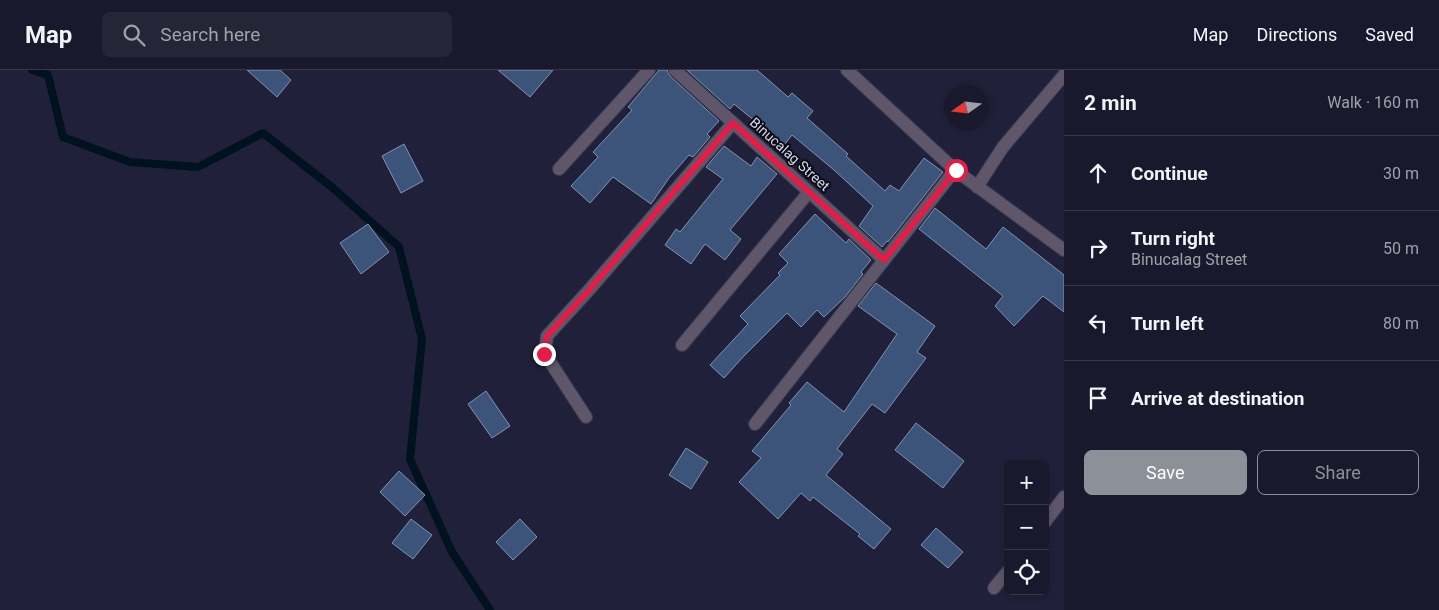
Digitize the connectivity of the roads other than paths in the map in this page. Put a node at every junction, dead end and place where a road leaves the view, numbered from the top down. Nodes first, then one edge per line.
1 (649, 70) edge
2 (675, 70) edge
3 (848, 70) edge
4 (1064, 75) edge
5 (733, 123) junction
6 (559, 169) dead end
7 (956, 170) junction
8 (977, 187) junction
9 (809, 192) junction
10 (1064, 250) edge
11 (884, 260) junction
12 (682, 345) dead end
13 (586, 417) dead end
14 (756, 424) dead end
15 (1064, 497) edge
16 (1049, 517) edge
17 (1004, 576) edge
18 (994, 588) dead end

1 - 6 street
2 - 5 street, Binucalag Street
3 - 7 street
4 - 8 street
5 - 9 street, Binucalag Street
5 - 13 street
7 - 8 street
7 - 11 street
8 - 10 street
9 - 11 street, Binucalag Street
9 - 12 street
11 - 14 street
15 - 16 street
17 - 18 street

